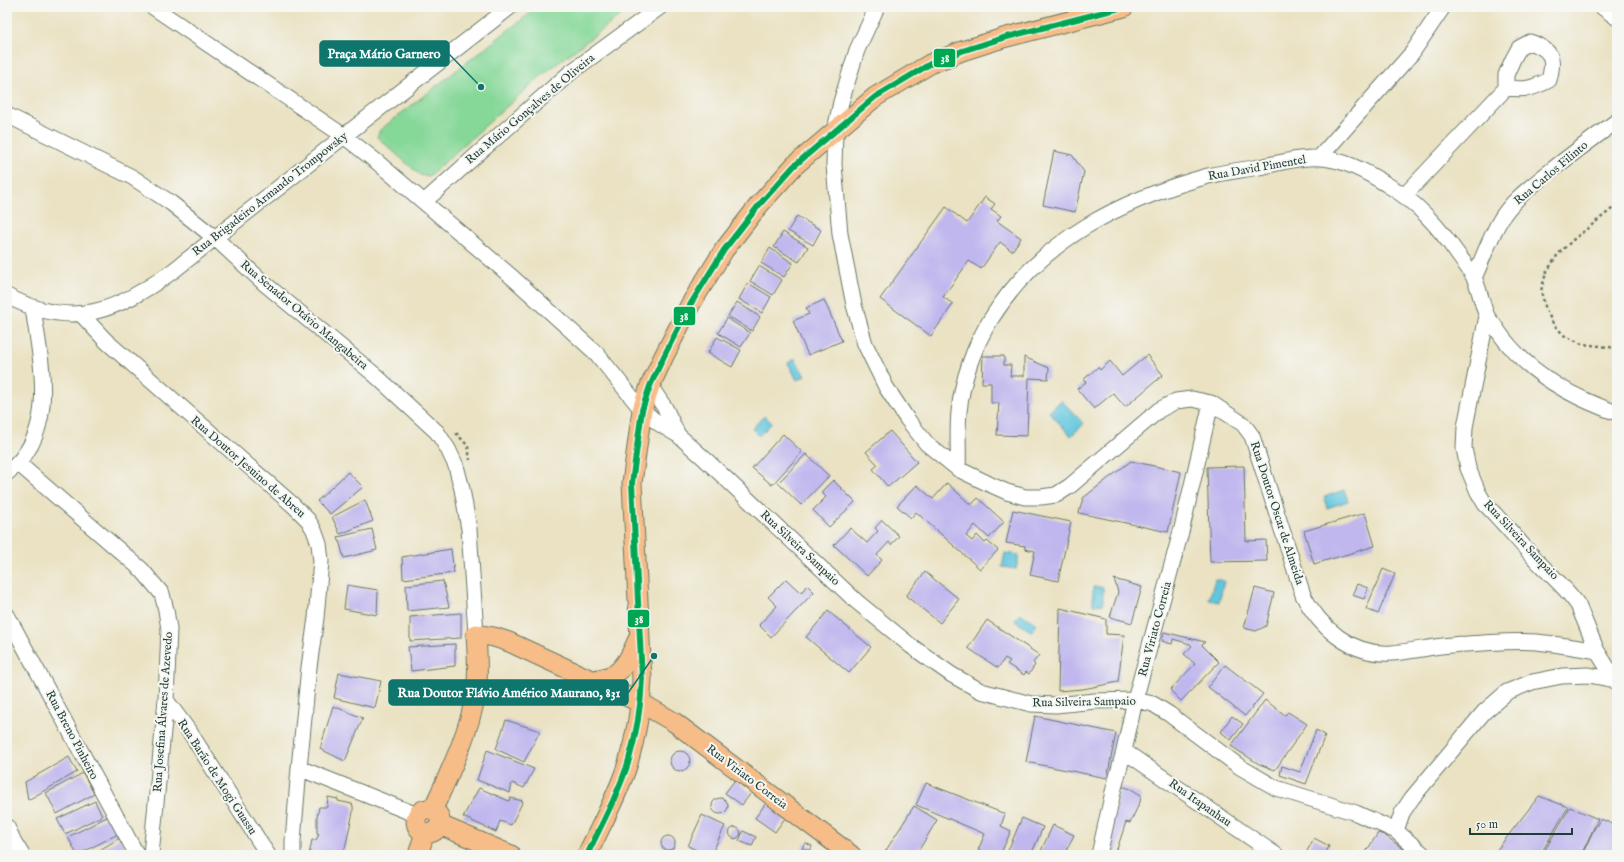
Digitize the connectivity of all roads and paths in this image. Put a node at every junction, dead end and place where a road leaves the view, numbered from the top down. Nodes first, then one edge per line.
1 (153, 7) edge
2 (510, 7) edge
3 (660, 7) edge
4 (877, 7) edge
5 (1124, 7) edge
6 (1443, 7) edge
7 (1602, 7) edge
8 (1617, 18) edge
9 (1506, 88) dead end
10 (7, 115) edge
11 (1617, 121) edge
12 (834, 130) junction
13 (344, 136) junction
14 (1319, 158) junction
15 (1404, 196) junction
16 (424, 202) junction
17 (1617, 205) edge
18 (215, 238) junction
19 (1474, 278) junction
20 (7, 296) edge
21 (33, 308) junction
22 (82, 314) junction
23 (1487, 316) junction
24 (1617, 348) edge
25 (650, 386) junction
26 (1211, 403) junction
27 (642, 410) junction
28 (1617, 413) edge
29 (678, 435) junction
30 (19, 464) junction
31 (958, 469) junction
32 (7, 473) edge
33 (7, 615) edge
34 (485, 636) junction
35 (640, 636) junction
36 (1598, 651) junction
37 (594, 680) junction
38 (1616, 681) edge
39 (166, 700) junction
40 (1135, 700) junction
41 (641, 703) junction
42 (1124, 751) junction
43 (299, 768) junction
44 (429, 820) junction
45 (7, 827) edge
46 (1396, 831) junction
47 (22, 855) edge
48 (137, 855) edge
49 (151, 855) edge
50 (268, 855) edge
51 (293, 855) edge
52 (418, 855) edge
53 (511, 855) edge
54 (586, 855) edge
55 (850, 855) edge
56 (1099, 855) edge
57 (1276, 855) edge
58 (1423, 855) edge

1 - 13 street, Rua Silveira Sampaio
2 - 13 street, Rua Brigadeiro Armando Trompowsky
3 - 16 street, Rua Mário Gonçalves de Oliveira
4 - 12 street, Rua Doutor Oscar de Almeida
5 - 12 main road
6 - 14 street
7 - 8 street
9 - 15 street
10 - 18 street, Rua Senador Otávio Mangabeira
11 - 19 street, Rua Carlos Filinto
12 - 25 main road
12 - 31 street, Rua Doutor Oscar de Almeida
13 - 16 street, Rua Silveira Sampaio
13 - 18 street, Rua Brigadeiro Armando Trompowsky
14 - 15 street, Rua David Pimentel
14 - 31 street, Rua David Pimentel
15 - 19 street, Rua David Pimentel
16 - 27 street, Rua Silveira Sampaio
17 - 24 path
18 - 22 street, Rua Brigadeiro Armando Trompowsky
18 - 34 street, Rua Senador Otávio Mangabeira
19 - 23 street, Rua David Pimentel
20 - 21 street, Rua Brigadeiro Armando Trompowsky
21 - 22 street, Rua Brigadeiro Armando Trompowsky
21 - 30 street
22 - 43 street, Rua Doutor Jesuino de Abreu
23 - 28 street, Rua David Pimentel
23 - 36 street, Rua Silveira Sampaio
25 - 27 main road
25 - 29 street, Rua Silveira Sampaio
26 - 31 street, Rua Doutor Oscar de Almeida
26 - 36 street, Rua Doutor Oscar de Almeida
26 - 40 street, Rua Viriato Correia
27 - 29 street, Rua Silveira Sampaio
27 - 35 main road
29 - 40 street, Rua Silveira Sampaio
30 - 32 street
30 - 39 street, Rua Josefina Álvares de Azevedo
33 - 48 street, Rua Breno Pinheiro
34 - 37 main road, Rua Viriato Correia
34 - 44 main road, Rua Senador Otávio Mangabeira
35 - 37 main road
35 - 41 main road
36 - 38 street, Rua Silveira Sampaio
37 - 41 main road, Rua Viriato Correia
38 - 46 street
39 - 49 street, Rua Josefina Álvares de Azevedo
39 - 50 street, Rua Barão de Mogi Guassu
40 - 42 street, Rua Viriato Correia
40 - 46 street, Rua Silveira Sampaio
41 - 54 main road
41 - 55 main road, Rua Viriato Correia
42 - 56 street, Rua Viriato Correia
42 - 57 street, Rua Itapanhau
43 - 44 street
43 - 51 street, Rua Doutor Jesuino de Abreu
44 - 52 main road, Rua Senador Otávio Mangabeira
44 - 53 main road
45 - 47 street
46 - 58 street, Rua Silveira Sampaio

